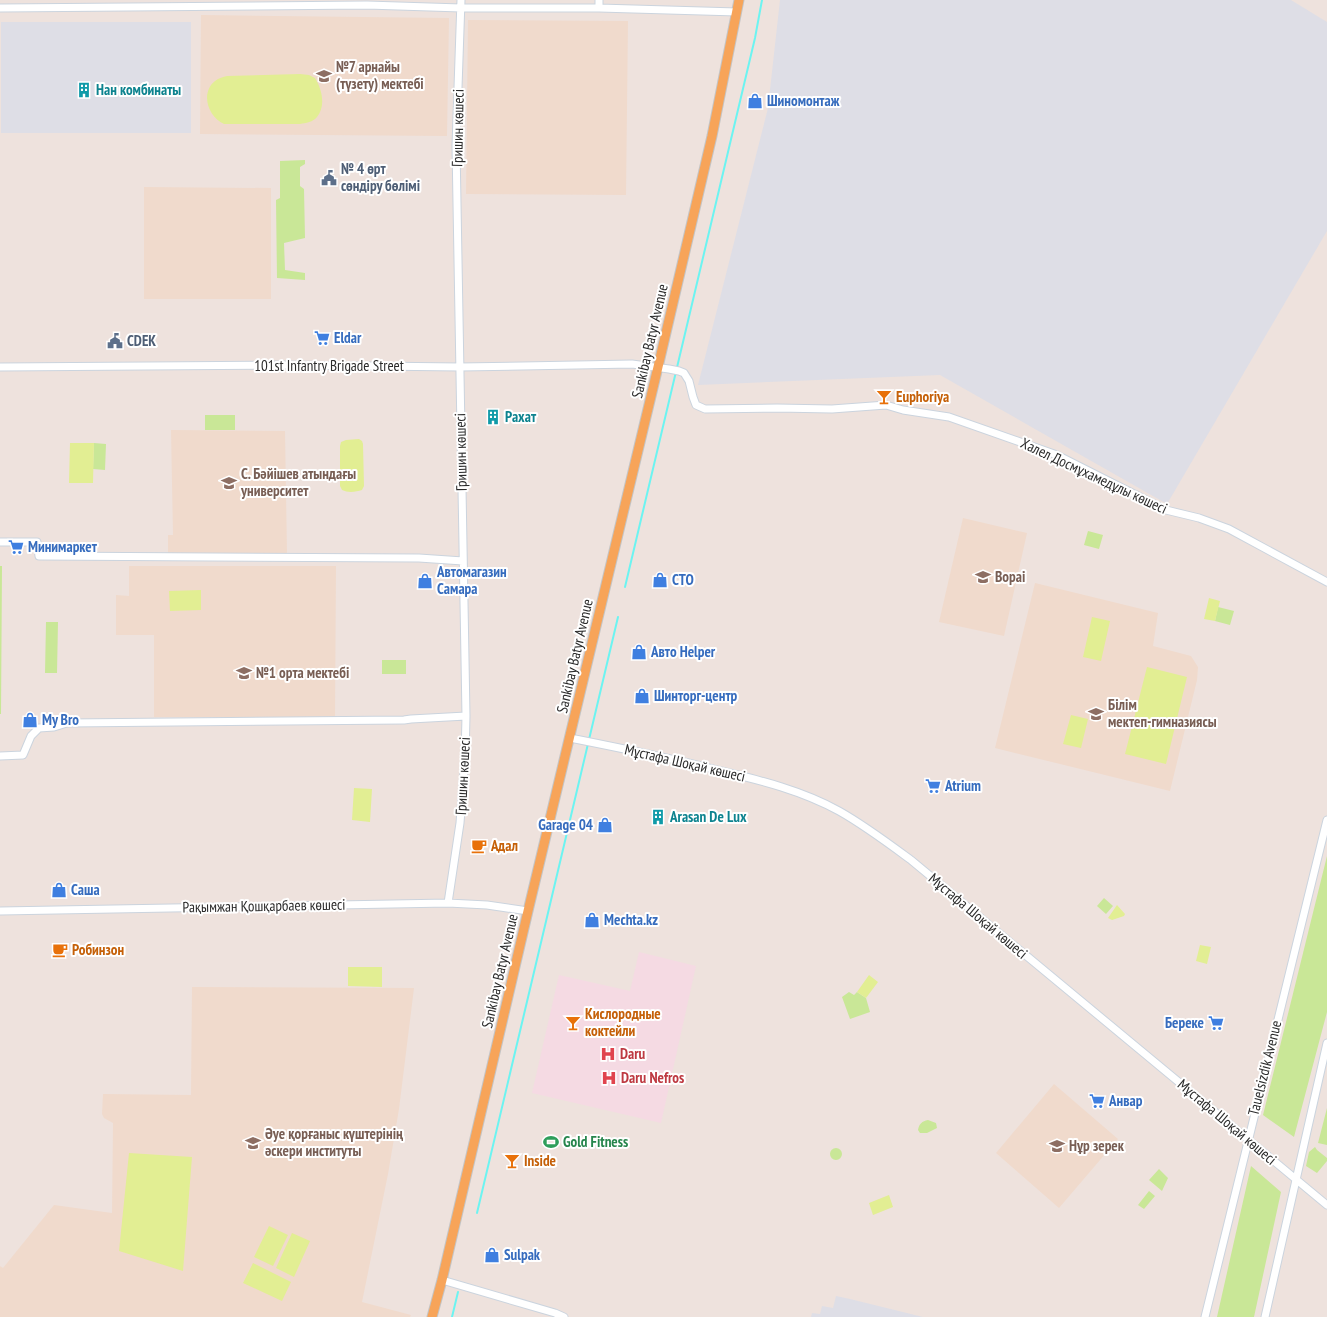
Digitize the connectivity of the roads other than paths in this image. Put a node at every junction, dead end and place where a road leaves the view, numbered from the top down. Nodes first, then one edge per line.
1 (461, 0) edge
2 (599, 0) edge
3 (739, 0) edge
4 (367, 2) edge
5 (84, 3) edge
6 (164, 3) edge
7 (247, 3) edge
8 (0, 8) edge
9 (461, 8) junction
10 (599, 8) junction
11 (736, 12) junction
12 (0, 367) edge
13 (460, 367) junction
14 (658, 367) junction
15 (0, 542) edge
16 (463, 561) junction
17 (1327, 582) edge
18 (466, 716) junction
19 (570, 738) junction
20 (0, 756) edge
21 (1327, 820) edge
22 (448, 903) junction
23 (0, 911) edge
24 (528, 911) junction
25 (1327, 1043) edge
26 (1248, 1139) junction
27 (1295, 1179) junction
28 (1327, 1205) edge
29 (442, 1280) junction
30 (432, 1317) edge
31 (564, 1317) edge
32 (1205, 1317) edge
33 (1265, 1317) edge

1 - 9 street, Гришин көшесі
2 - 10 street
3 - 11 main road, Sankibay Batyr Avenue
4 - 7 street
4 - 9 street
5 - 6 street
5 - 8 street
6 - 7 street
9 - 10 street
9 - 13 street, Гришин көшесі
10 - 11 street
11 - 14 main road, Sankibay Batyr Avenue
12 - 13 street, 101st Infantry Brigade Street
13 - 14 street, 101st Infantry Brigade Street
13 - 16 street, Гришин көшесі
14 - 17 street, Халел Досмұхамедұлы көшесі
14 - 19 main road, Sankibay Batyr Avenue
15 - 16 street
16 - 18 street, Гришин көшесі
18 - 20 street
18 - 22 street, Гришин көшесі
19 - 24 main road, Sankibay Batyr Avenue
19 - 26 street, Мұстафа Шоқай көшесі
21 - 26 street, Tauelsizdik Avenue
22 - 23 street, Рақымжан Қошқарбаев көшесі
22 - 24 street, Рақымжан Қошқарбаев көшесі
24 - 29 main road, Sankibay Batyr Avenue
25 - 27 street
26 - 27 street, Мұстафа Шоқай көшесі
26 - 32 street, Tauelsizdik Avenue
27 - 28 street, Мұстафа Шоқай көшесі
27 - 33 street
29 - 30 main road, Sankibay Batyr Avenue
29 - 31 street

